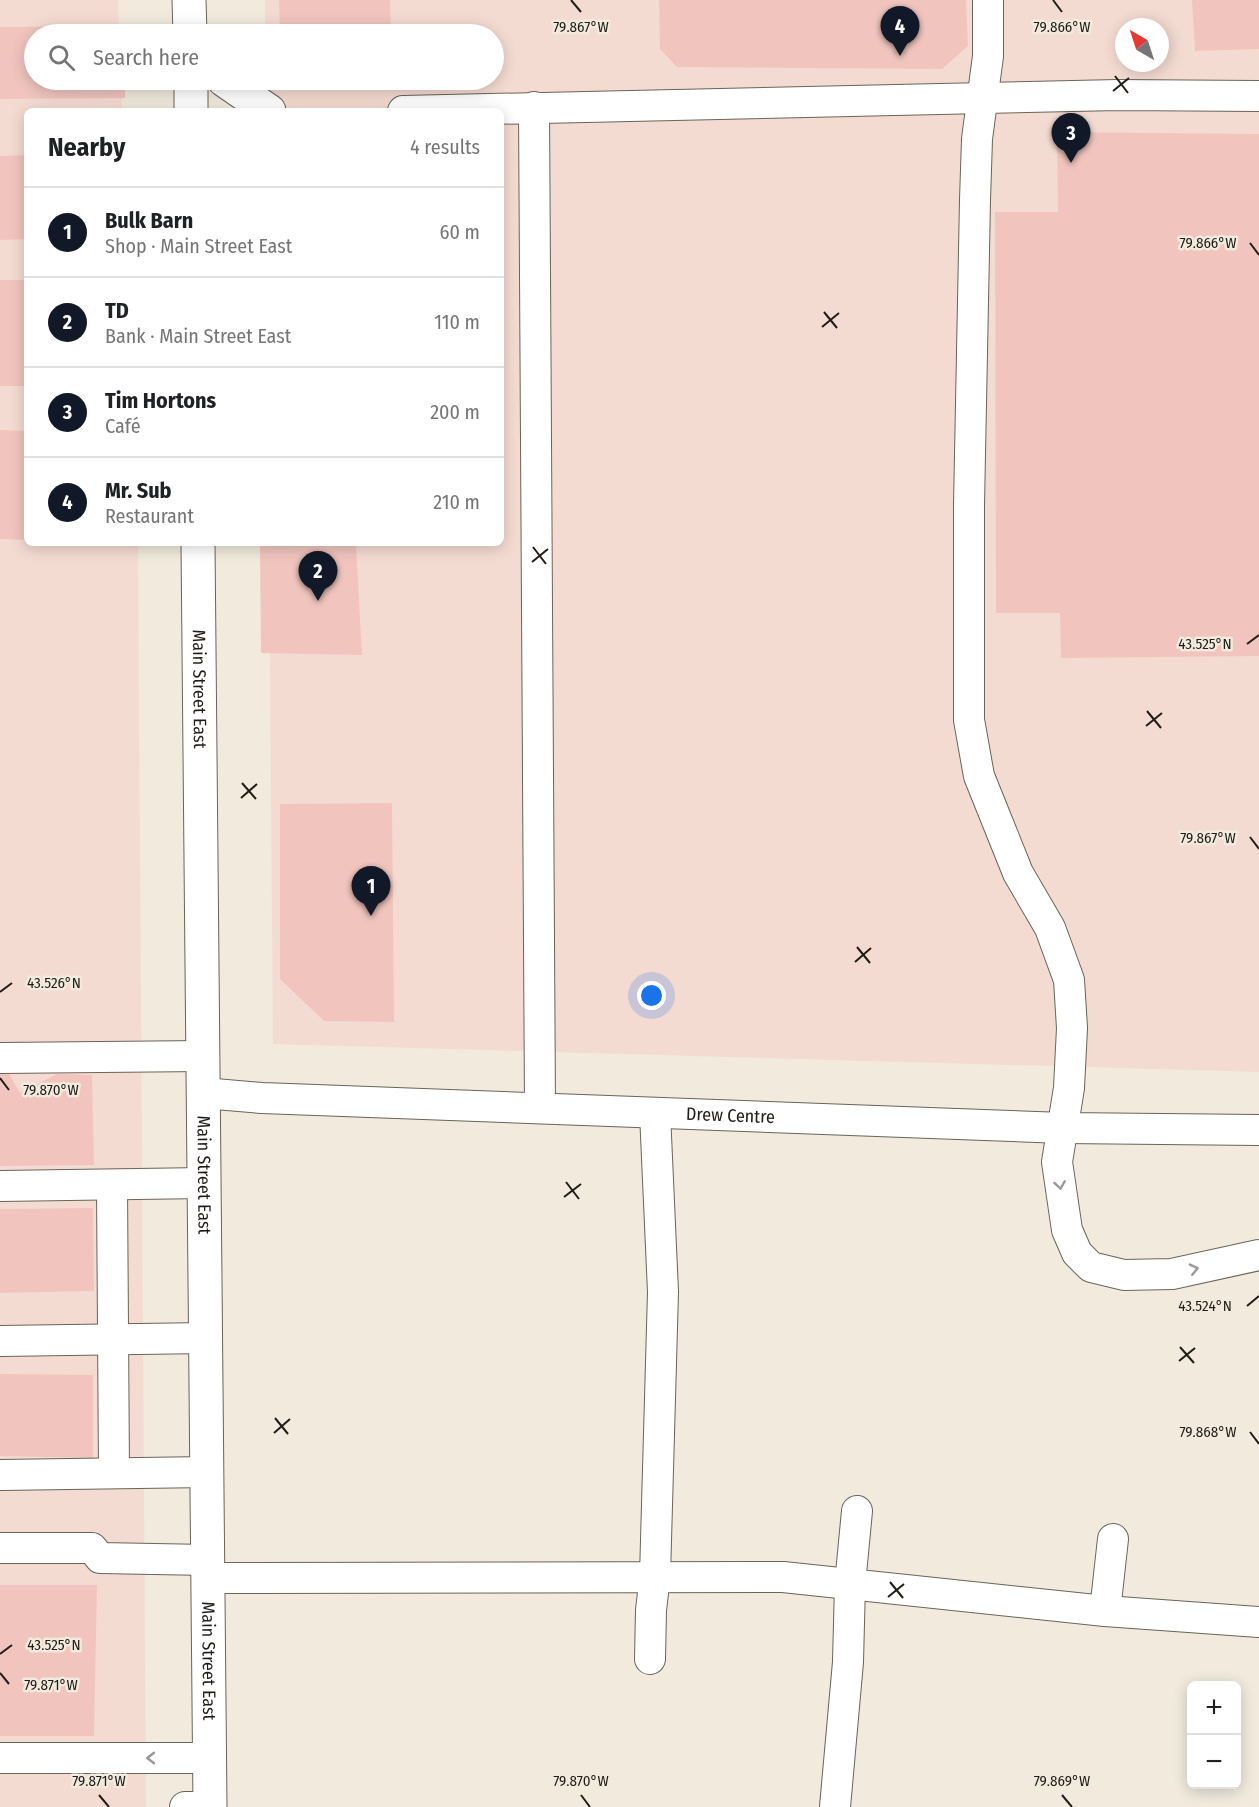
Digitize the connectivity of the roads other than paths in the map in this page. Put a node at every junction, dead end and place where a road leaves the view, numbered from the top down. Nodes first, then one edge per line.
1 (189, 0) edge
2 (988, 0) edge
3 (190, 24) edge
4 (191, 90) edge
5 (239, 90) edge
6 (1259, 96) edge
7 (983, 98) junction
8 (534, 107) junction
9 (191, 108) edge
10 (265, 108) edge
11 (501, 108) edge
12 (198, 546) edge
13 (203, 1056) junction
14 (0, 1058) edge
15 (203, 1093) junction
16 (540, 1108) junction
17 (655, 1113) junction
18 (1064, 1128) junction
19 (1259, 1130) edge
20 (205, 1183) junction
21 (112, 1185) junction
22 (0, 1186) edge
23 (1259, 1255) edge
24 (207, 1338) junction
25 (113, 1339) junction
26 (0, 1341) edge
27 (208, 1472) junction
28 (114, 1473) junction
29 (0, 1475) edge
30 (857, 1511) dead end
31 (1113, 1539) dead end
32 (0, 1548) edge
33 (208, 1569) junction
34 (655, 1576) junction
35 (850, 1584) junction
36 (1105, 1611) junction
37 (1259, 1622) edge
38 (650, 1659) dead end
39 (0, 1758) edge
40 (210, 1758) junction
41 (185, 1807) edge
42 (210, 1807) edge
43 (835, 1807) edge

1 - 3 main road
2 - 7 street
4 - 9 main road
5 - 10 main road
6 - 7 street
7 - 8 street
7 - 18 street
8 - 11 street
8 - 16 street
12 - 13 main road, Main Street East
13 - 14 street
13 - 15 main road, Main Street East
15 - 16 street, Drew Centre
15 - 20 main road, Main Street East
16 - 17 street, Drew Centre
17 - 18 street, Drew Centre
17 - 34 street
18 - 19 street, Drew Centre
18 -> 23 street
20 - 21 street
20 - 24 main road, Main Street East
21 - 22 street
21 - 25 street
24 - 25 street
24 - 27 main road, Main Street East
25 - 26 street
25 - 28 street
27 - 28 street
27 - 33 main road, Main Street East
28 - 29 street
30 - 35 street
31 - 36 street
32 - 33 street
33 - 34 street
33 - 40 main road, Main Street East
34 - 35 street
34 - 38 street
35 - 36 street
35 - 43 street
36 - 37 street
40 -> 39 street
40 - 42 main road, Main Street East
41 - 42 street

